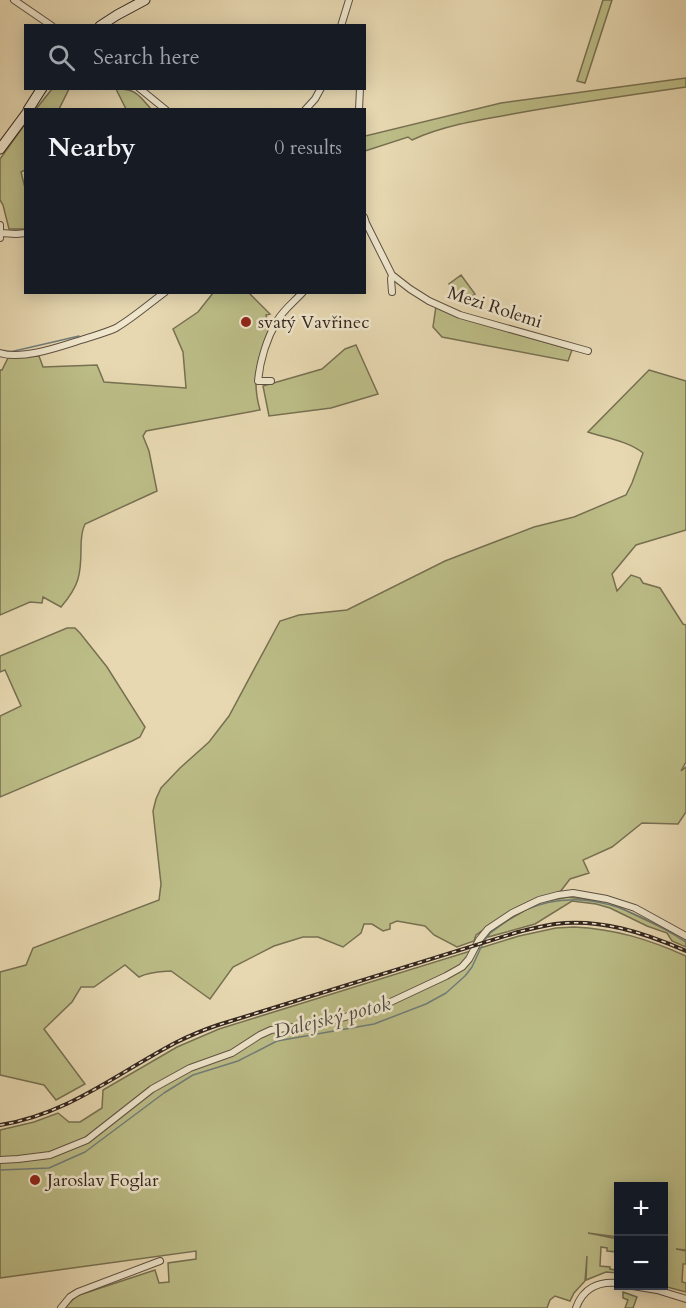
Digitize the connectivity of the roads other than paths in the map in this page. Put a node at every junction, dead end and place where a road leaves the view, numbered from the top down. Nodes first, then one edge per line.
1 (14, 0) edge
2 (145, 0) edge
3 (349, 0) edge
4 (49, 24) edge
5 (103, 24) edge
6 (342, 24) edge
7 (41, 90) edge
8 (141, 90) edge
9 (320, 90) edge
10 (360, 90) edge
11 (162, 107) edge
12 (29, 108) edge
13 (307, 108) edge
14 (359, 108) edge
15 (24, 117) edge
16 (0, 149) edge
17 (366, 224) edge
18 (0, 225) edge
19 (24, 233) edge
20 (0, 235) edge
21 (392, 274) junction
22 (392, 292) dead end
23 (162, 294) edge
24 (301, 294) edge
25 (588, 351) dead end
26 (0, 353) edge
27 (271, 381) dead end
28 (686, 936) edge
29 (0, 1160) edge
30 (160, 1261) dead end
31 (614, 1283) edge
32 (657, 1290) edge
33 (686, 1299) edge
34 (61, 1308) edge
35 (576, 1308) edge

1 - 4 street
2 - 5 main road
3 - 6 street
7 - 12 main road
8 - 11 street
9 - 13 street
10 - 14 street
15 - 16 main road
17 - 21 street, Mezi Rolemi
18 - 20 street
19 - 20 street
21 - 22 street
21 - 25 street, Mezi Rolemi
23 - 26 street
24 - 27 street
28 - 29 street
30 - 34 street
31 - 35 street
32 - 33 street

